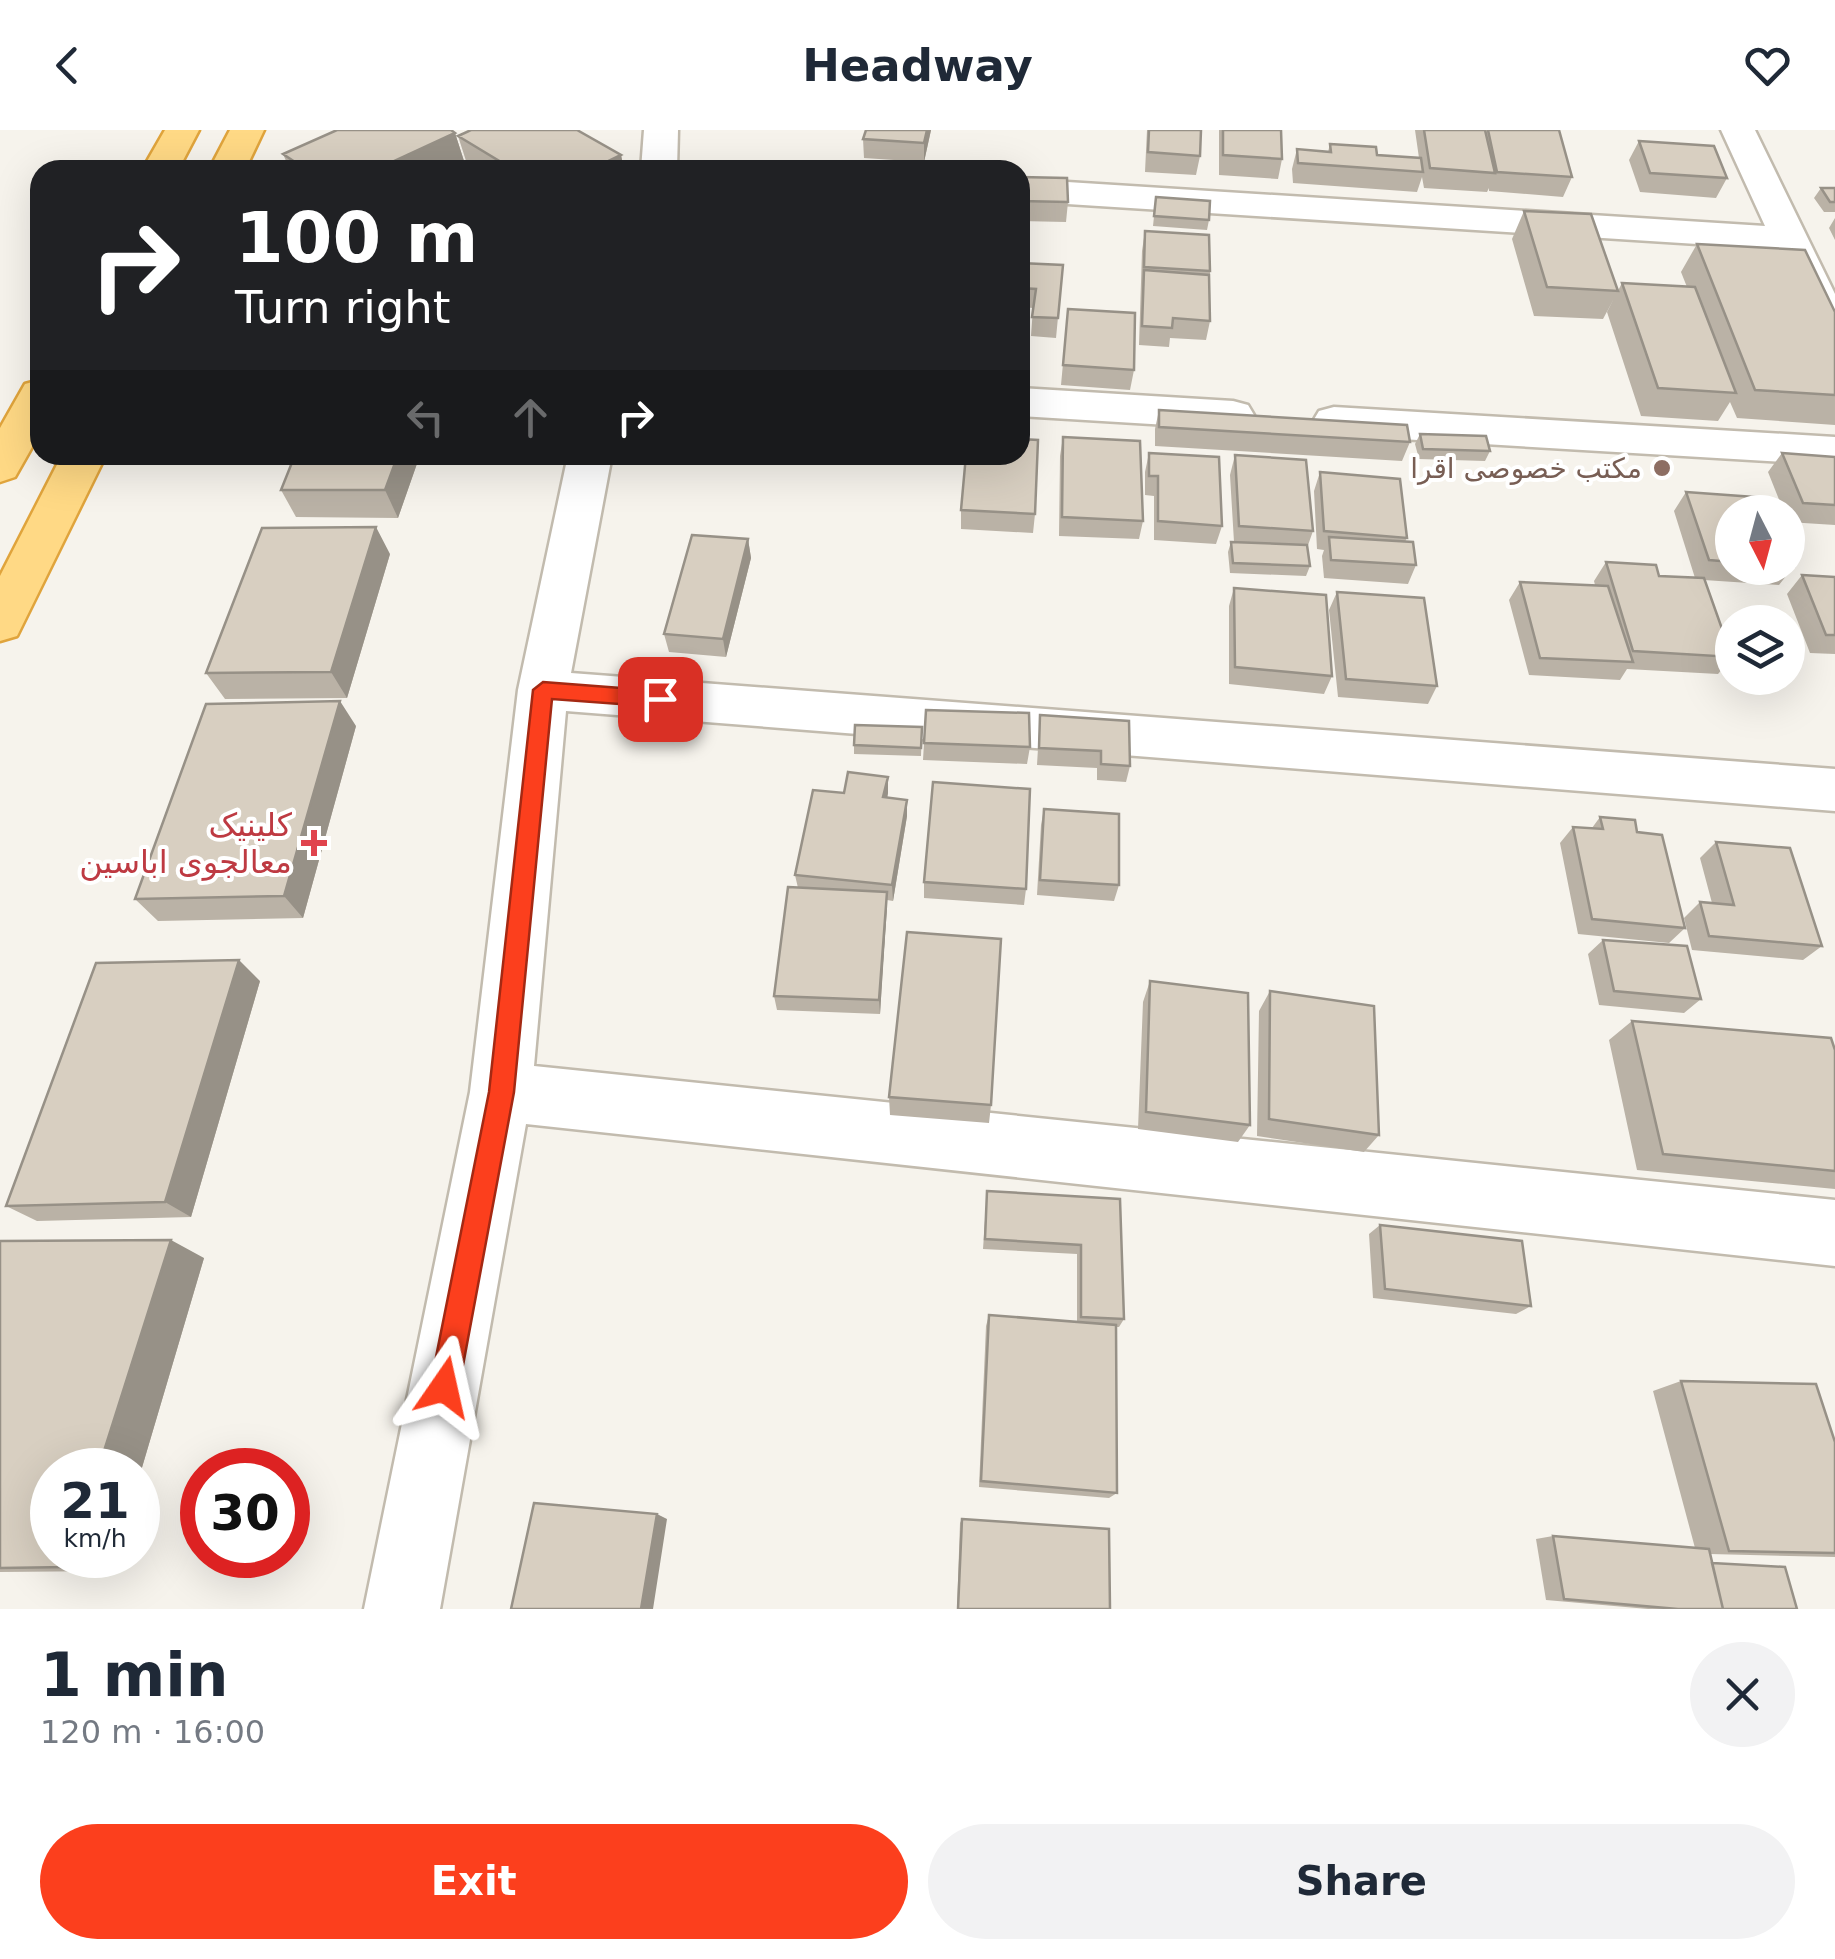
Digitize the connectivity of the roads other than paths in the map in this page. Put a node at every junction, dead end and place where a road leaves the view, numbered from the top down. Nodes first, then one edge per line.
1 (182, 130) edge
2 (247, 130) edge
3 (661, 130) edge
4 (1738, 130) edge
5 (166, 160) edge
6 (232, 160) edge
7 (659, 160) edge
8 (1030, 191) edge
9 (1787, 239) junction
10 (1835, 335) edge
11 (1030, 403) edge
12 (30, 412) edge
13 (1835, 452) edge
14 (79, 465) edge
15 (588, 465) edge
16 (0, 467) edge
17 (0, 623) edge
18 (543, 690) junction
19 (1835, 790) edge
20 (502, 1092) junction
21 (1835, 1233) edge
22 (402, 1609) edge

1 - 5 highway
2 - 6 highway
3 - 7 street
4 - 9 street
8 - 9 street
9 - 10 street
11 - 13 street
12 - 16 highway
14 - 17 highway
15 - 18 street
18 - 19 street
18 - 20 street
20 - 21 street
20 - 22 street

